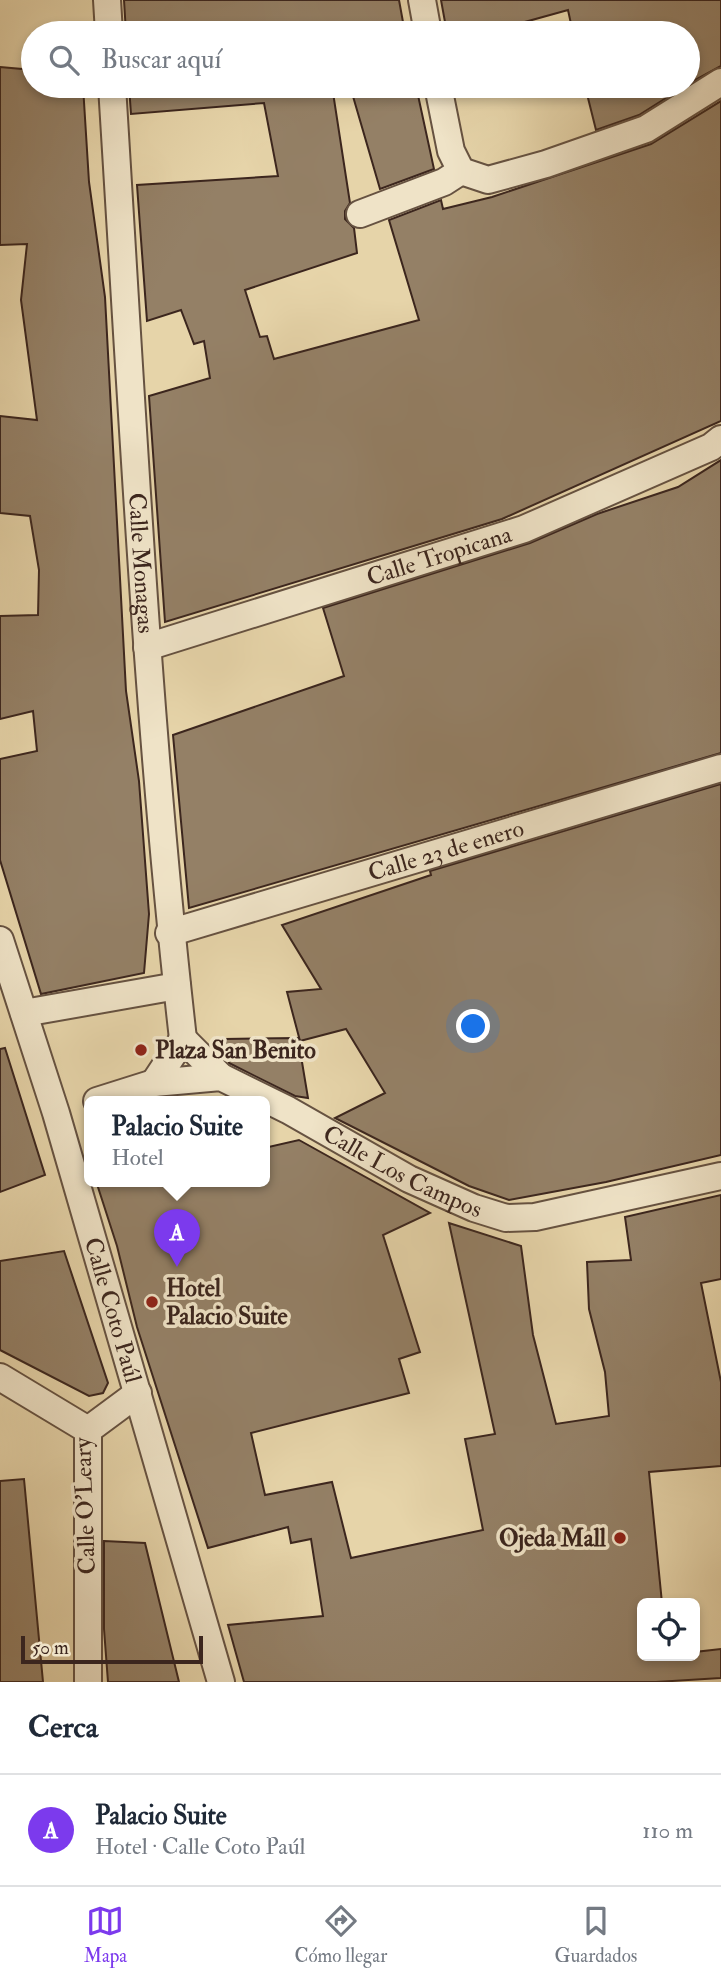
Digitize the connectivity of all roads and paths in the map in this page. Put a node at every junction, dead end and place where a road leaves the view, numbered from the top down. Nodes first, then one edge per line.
1 (107, 0) edge
2 (422, 0) edge
3 (108, 21) edge
4 (426, 21) edge
5 (721, 82) edge
6 (700, 95) edge
7 (113, 98) edge
8 (441, 98) edge
9 (695, 98) edge
10 (461, 171) junction
11 (359, 214) dead end
12 (721, 439) edge
13 (147, 647) junction
14 (721, 768) edge
15 (169, 933) junction
16 (1, 950) edge
17 (177, 986) junction
18 (24, 1013) junction
19 (183, 1039) junction
20 (221, 1077) junction
21 (154, 1083) junction
22 (113, 1096) edge
23 (260, 1096) edge
24 (270, 1101) edge
25 (84, 1105) edge
26 (56, 1113) junction
27 (721, 1176) edge
28 (0, 1377) edge
29 (138, 1393) junction
30 (88, 1430) junction
31 (88, 1682) edge
32 (221, 1682) edge

1 - 3 street
2 - 4 street
5 - 6 street
7 - 13 street, Calle Monagas
8 - 10 street
9 - 10 street
10 - 11 street
12 - 13 street, Calle Tropicana
13 - 15 street, Calle Monagas
14 - 15 street, Calle 23 de enero
15 - 17 street, Calle Monagas
16 - 18 street, Calle Coto Paúl
17 - 18 street
17 - 19 street, Calle Monagas
18 - 26 street, Calle Coto Paúl
19 - 20 street
19 - 21 street
20 - 21 street
20 - 23 street, Calle Los Campos
21 - 22 street
24 - 27 street, Calle Los Campos
25 - 26 street
26 - 29 street, Calle Coto Paúl
28 - 30 street, Calle O'Leary
29 - 30 street
29 - 32 street, Calle Coto Paúl
30 - 31 street, Calle O'Leary

